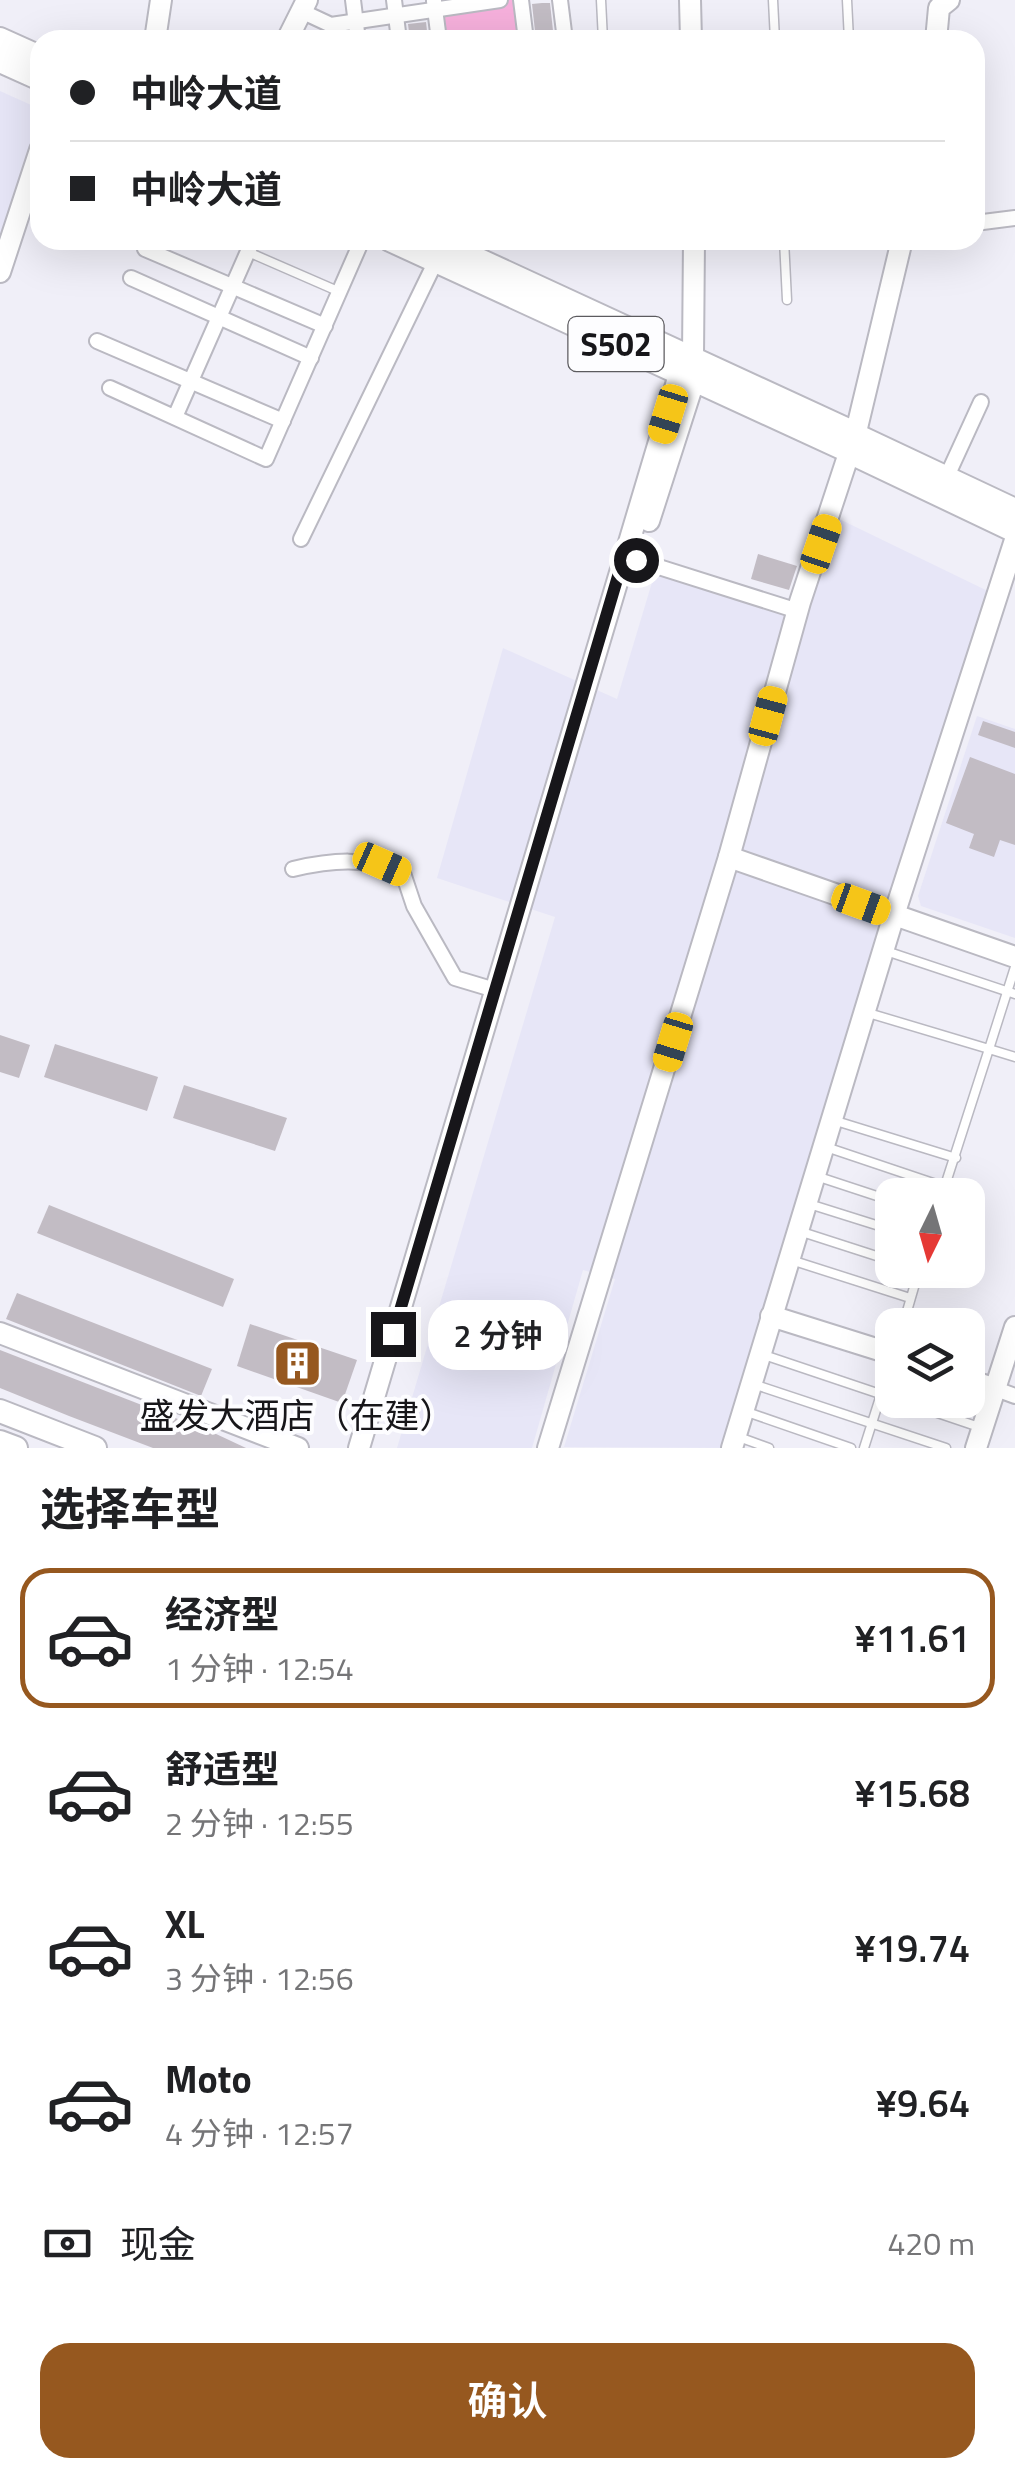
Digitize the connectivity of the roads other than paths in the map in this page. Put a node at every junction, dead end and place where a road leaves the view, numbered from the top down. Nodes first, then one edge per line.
1 (162, 0) edge
2 (352, 0) edge
3 (500, 0) edge
4 (521, 0) edge
5 (560, 0) edge
6 (601, 0) edge
7 (692, 0) edge
8 (772, 0) edge
9 (847, 0) edge
10 (477, 1) edge
11 (940, 3) edge
12 (434, 4) edge
13 (304, 5) edge
14 (395, 6) edge
15 (356, 18) junction
16 (157, 30) edge
17 (292, 30) edge
18 (357, 30) edge
19 (438, 30) edge
20 (525, 30) edge
21 (564, 30) edge
22 (602, 30) edge
23 (691, 30) edge
24 (774, 30) edge
25 (848, 30) edge
26 (937, 30) edge
27 (0, 39) edge
28 (30, 52) edge
29 (0, 61) edge
30 (30, 74) edge
31 (30, 180) edge
32 (1015, 218) edge
33 (985, 222) edge
34 (148, 250) edge
35 (249, 250) edge
36 (259, 250) edge
37 (358, 250) edge
38 (413, 250) edge
39 (457, 250) edge
40 (694, 250) edge
41 (784, 250) edge
42 (899, 250) edge
43 (432, 269) dead end
44 (0, 272) edge
45 (131, 278) dead end
46 (233, 284) junction
47 (340, 292) junction
48 (787, 300) dead end
49 (218, 318) junction
50 (325, 326) junction
51 (97, 341) dead end
52 (692, 357) dead end
53 (311, 358) junction
54 (190, 381) junction
55 (686, 381) dead end
56 (110, 388) dead end
57 (981, 402) dead end
58 (176, 417) junction
59 (283, 421) junction
60 (851, 440) junction
61 (948, 474) dead end
62 (1015, 510) edge
63 (1015, 531) edge
64 (301, 539) dead end
65 (1015, 540) edge
66 (630, 558) junction
67 (798, 610) junction
68 (730, 857) junction
69 (293, 869) dead end
70 (894, 916) junction
71 (884, 950) junction
72 (1015, 957) edge
73 (1015, 967) edge
74 (495, 990) junction
75 (1011, 993) edge
76 (864, 1012) junction
77 (989, 1049) junction
78 (1015, 1057) edge
79 (831, 1119) junction
80 (823, 1146) junction
81 (956, 1158) junction
82 (814, 1176) junction
83 (909, 1178) edge
84 (949, 1178) edge
85 (875, 1196) edge
86 (806, 1203) junction
87 (875, 1225) edge
88 (797, 1231) junction
89 (875, 1256) edge
90 (788, 1260) junction
91 (913, 1288) edge
92 (910, 1298) junction
93 (907, 1308) edge
94 (772, 1316) junction
95 (1015, 1327) edge
96 (0, 1333) edge
97 (875, 1351) edge
98 (760, 1354) junction
99 (752, 1383) junction
100 (875, 1392) edge
101 (1005, 1392) edge
102 (0, 1411) edge
103 (743, 1411) junction
104 (875, 1414) edge
105 (936, 1418) edge
106 (872, 1424) junction
107 (979, 1438) edge
108 (0, 1442) edge
109 (734, 1442) edge
110 (16, 1448) edge
111 (95, 1448) edge
112 (298, 1448) edge
113 (359, 1448) edge
114 (373, 1448) edge
115 (548, 1448) edge
116 (769, 1448) edge
117 (851, 1448) edge
118 (864, 1448) edge
119 (946, 1448) edge

1 - 16 main road
2 - 15 street
3 - 10 street
4 - 20 street
5 - 21 street
6 - 22 lane
7 - 23 main road
8 - 24 lane
9 - 25 lane
10 - 12 street
11 - 26 main road
12 - 14 street
12 - 19 street
13 - 15 street
13 - 17 main road
14 - 15 street
15 - 18 street
27 - 28 main road
29 - 30 main road
31 - 44 main road
32 - 33 street
34 - 46 street
35 - 46 street
36 - 47 lane
37 - 47 street
38 - 60 main road, S502
39 - 60 main road, S502
40 - 52 main road
41 - 48 lane
42 - 60 main road
43 - 64 street
45 - 49 street
46 - 49 street
46 - 50 street
47 - 50 street
49 - 53 street
49 - 54 street
50 - 53 street
51 - 54 street
53 - 59 street
54 - 58 street
54 - 59 street
55 - 66 main road
56 - 58 street
57 - 61 street
58 - 59 street
60 - 62 main road, S502
60 - 63 main road, S502
60 - 67 main road
65 - 70 main road
66 - 67 street
66 - 74 main road
66 - 114 main road
67 - 68 main road
68 - 70 main road
68 - 115 main road
69 - 74 street
70 - 71 main road
70 - 72 main road
71 - 75 lane
71 - 76 main road
73 - 75 lane
74 - 113 main road
75 - 77 lane
76 - 77 lane
76 - 79 main road
77 - 78 lane
77 - 81 lane
79 - 80 main road
79 - 81 lane
80 - 82 main road
80 - 83 lane
81 - 84 lane
82 - 85 lane
82 - 86 main road
86 - 87 lane
86 - 88 main road
88 - 89 lane
88 - 90 main road
90 - 92 lane
90 - 94 main road
91 - 92 lane
92 - 93 lane
94 - 97 main road
94 - 98 main road
95 - 101 main road
96 - 112 main road
98 - 99 main road
98 - 100 lane
99 - 103 main road
99 - 106 lane
101 - 107 main road
102 - 111 main road
103 - 109 main road
103 - 117 lane
104 - 106 lane
105 - 107 lane
106 - 118 lane
106 - 119 lane
108 - 110 main road
109 - 116 lane

